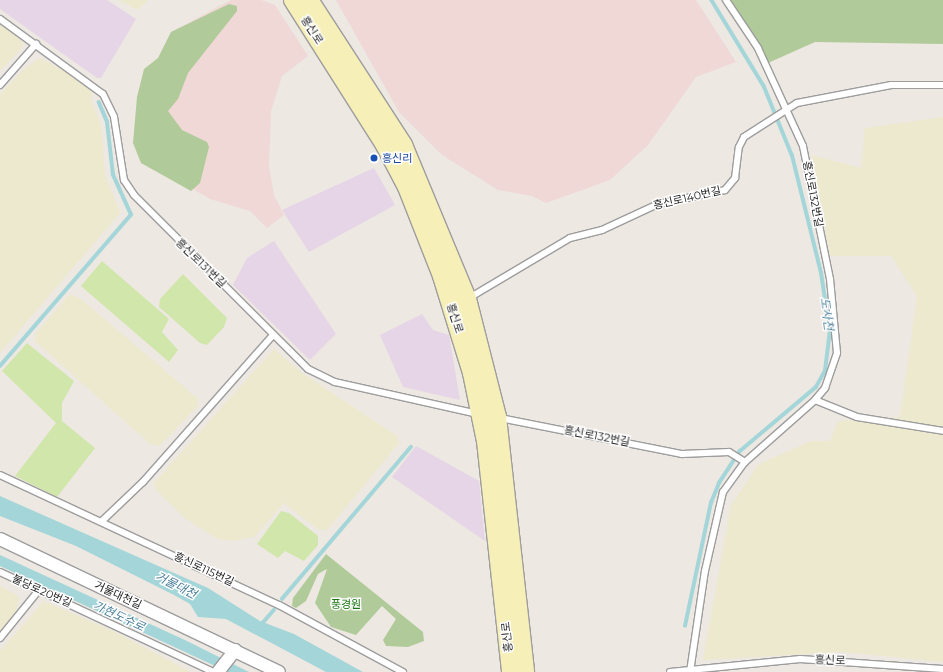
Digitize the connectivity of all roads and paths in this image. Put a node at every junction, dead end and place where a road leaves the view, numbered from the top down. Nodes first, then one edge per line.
1 (293, 0) edge
2 (309, 0) edge
3 (726, 0) edge
4 (0, 19) edge
5 (36, 44) junction
6 (0, 85) edge
7 (943, 85) edge
8 (783, 111) junction
9 (459, 302) junction
10 (273, 335) junction
11 (815, 400) junction
12 (489, 416) junction
13 (943, 431) edge
14 (743, 460) junction
15 (0, 475) edge
16 (102, 521) junction
17 (0, 539) edge
18 (0, 572) edge
19 (39, 590) junction
20 (0, 638) edge
21 (235, 650) junction
22 (943, 669) edge
23 (690, 670) edge
24 (213, 672) edge
25 (218, 672) edge
26 (279, 672) edge
27 (403, 672) edge
28 (511, 672) edge
29 (525, 672) edge
30 (670, 672) edge

1 - 9 main road, 흥신로
2 - 9 main road, 흥신로
3 - 8 lane, 흥신로132번길
4 - 5 lane, 흥신로131번길
5 - 6 lane
5 - 10 lane, 흥신로131번길
7 - 8 lane, 흥신로140번길
8 - 9 lane, 흥신로140번길
8 - 11 lane, 흥신로132번길
9 - 12 main road, 흥신로
10 - 12 lane, 흥신로131번길
10 - 16 lane
11 - 13 lane
11 - 14 lane, 흥신로132번길
12 - 14 lane, 흥신로132번길
12 - 28 main road, 흥신로
12 - 29 main road, 흥신로
14 - 23 lane
15 - 16 lane, 흥신로115번길
16 - 27 lane, 흥신로115번길
17 - 21 street, 거물대천길
18 - 19 lane, 불당로20번길
19 - 20 lane
19 - 24 lane, 불당로20번길
21 - 25 street
21 - 26 street, 거물대천길
22 - 23 lane, 흥신로
23 - 30 lane, 흥신로

